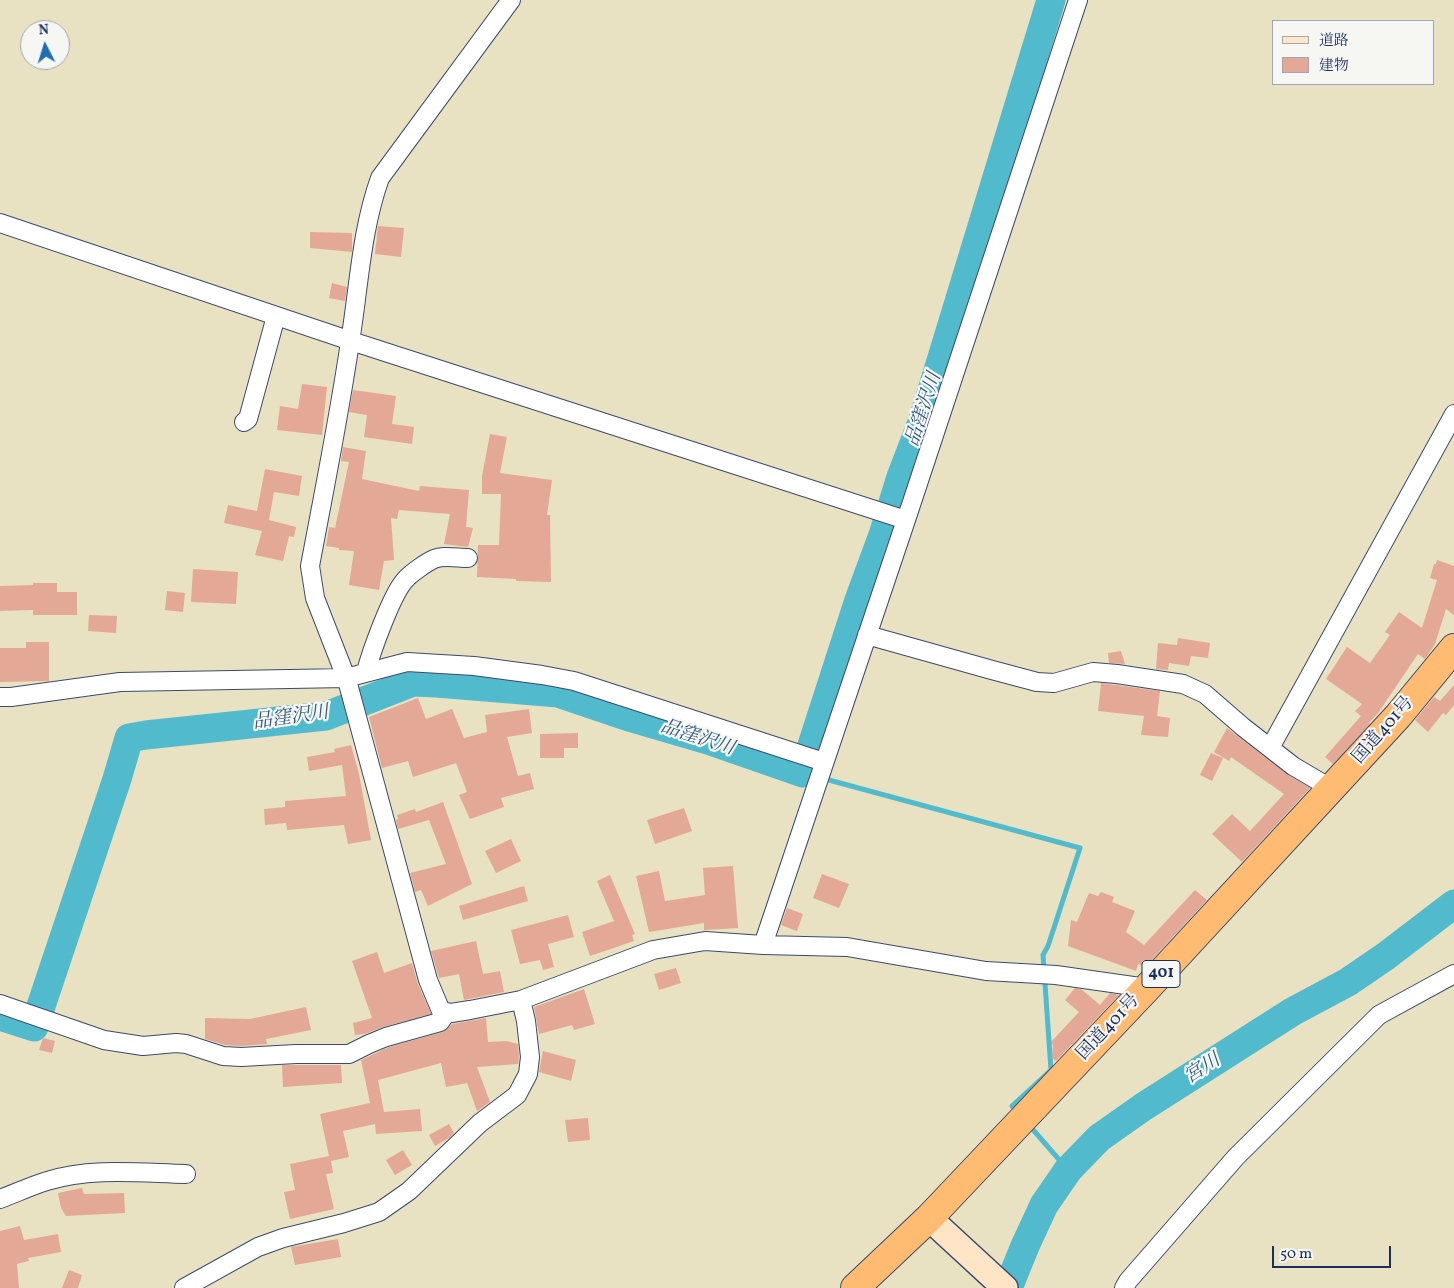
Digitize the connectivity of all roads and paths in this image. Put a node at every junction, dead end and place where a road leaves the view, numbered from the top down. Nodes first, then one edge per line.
1 (511, 0) edge
2 (1078, 0) edge
3 (0, 223) edge
4 (276, 316) junction
5 (351, 341) junction
6 (1454, 414) edge
7 (244, 422) dead end
8 (906, 520) junction
9 (468, 558) dead end
10 (867, 635) junction
11 (1454, 648) edge
12 (366, 672) junction
13 (346, 678) junction
14 (0, 697) edge
15 (1270, 748) junction
16 (824, 762) junction
17 (1332, 789) junction
18 (763, 945) junction
19 (1454, 974) edge
20 (1147, 988) junction
21 (521, 1000) junction
22 (0, 1004) edge
23 (447, 1012) junction
24 (186, 1174) dead end
25 (0, 1199) edge
26 (936, 1225) junction
27 (184, 1288) edge
28 (855, 1288) edge
29 (1005, 1288) edge
30 (1124, 1288) edge

1 - 5 street
2 - 8 street
3 - 4 street
4 - 5 street
4 - 7 street
5 - 8 street
5 - 13 street
6 - 15 street
8 - 10 street
9 - 12 street
10 - 15 street
10 - 16 street
11 - 17 highway, 国道401号 / 401
12 - 13 street
12 - 16 street
13 - 14 street
13 - 23 street
15 - 17 street
16 - 18 street
17 - 20 highway, 国道401号 / 401
18 - 20 street
18 - 21 street
19 - 30 street
20 - 26 highway, 国道401号 / 401
21 - 23 street
21 - 27 street
22 - 23 street
24 - 25 street
26 - 28 highway, 国道401号 / 401
26 - 29 main road

